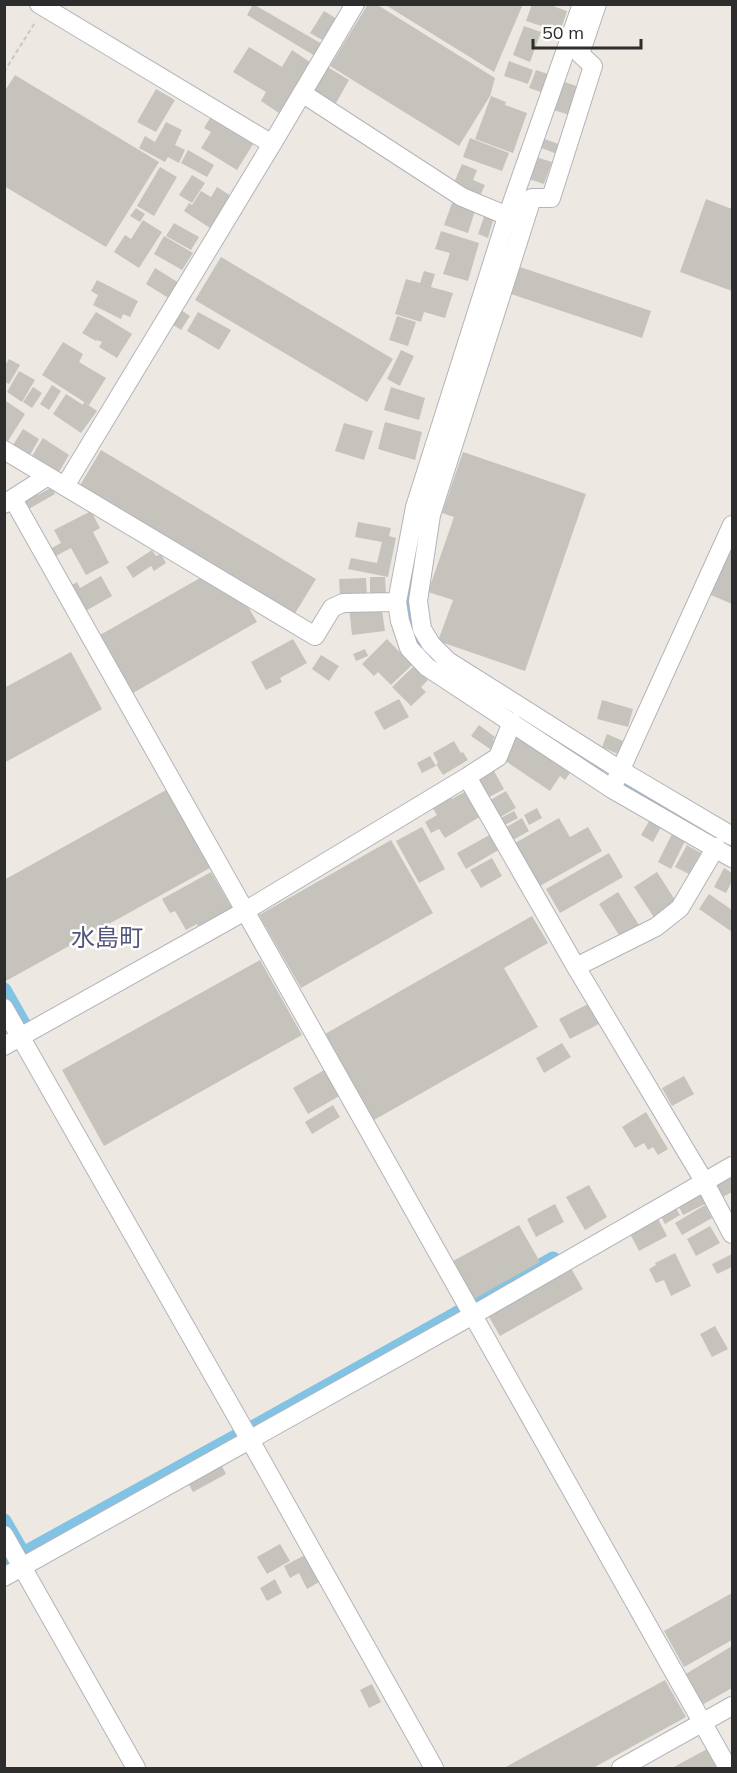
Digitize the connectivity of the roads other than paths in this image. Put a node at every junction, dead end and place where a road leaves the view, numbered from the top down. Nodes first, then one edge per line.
1 (355, 4) edge
2 (582, 4) edge
3 (597, 4) edge
4 (41, 6) edge
5 (302, 93) junction
6 (272, 144) junction
7 (515, 220) junction
8 (4, 450) edge
9 (48, 476) junction
10 (65, 486) junction
11 (9, 501) edge
12 (732, 525) edge
13 (397, 602) junction
14 (412, 628) junction
15 (512, 722) junction
16 (622, 771) junction
17 (467, 777) junction
18 (612, 789) junction
19 (732, 836) edge
20 (716, 847) junction
21 (732, 858) edge
22 (245, 911) junction
23 (576, 967) junction
24 (4, 1008) edge
25 (12, 1041) edge
26 (732, 1166) edge
27 (704, 1181) junction
28 (732, 1234) edge
29 (473, 1315) junction
30 (250, 1440) junction
31 (4, 1535) edge
32 (22, 1567) junction
33 (4, 1577) edge
34 (732, 1706) edge
35 (703, 1724) junction
36 (136, 1768) edge
37 (434, 1768) edge
38 (621, 1768) edge
39 (728, 1768) edge

1 - 5 street
2 - 7 street
3 - 7 street
4 - 6 street
5 - 6 street
5 - 7 street
6 - 10 street
7 - 13 street
7 - 14 street
8 - 9 street
9 - 10 street
9 - 11 street
10 - 13 street
11 - 22 street
12 - 16 street
13 - 14 street
14 - 15 street
14 - 16 street
15 - 17 street
15 - 18 street
16 - 18 street
16 - 19 street
17 - 22 street
17 - 23 street
18 - 20 street
20 - 21 street
20 - 23 street
22 - 25 street
22 - 29 street
23 - 27 street
24 - 25 street
25 - 30 street
26 - 27 street
27 - 28 street
27 - 29 street
29 - 30 street
29 - 35 street
30 - 32 street
30 - 37 street
31 - 32 street
32 - 33 street
32 - 36 street
34 - 35 street
35 - 38 street
35 - 39 street

